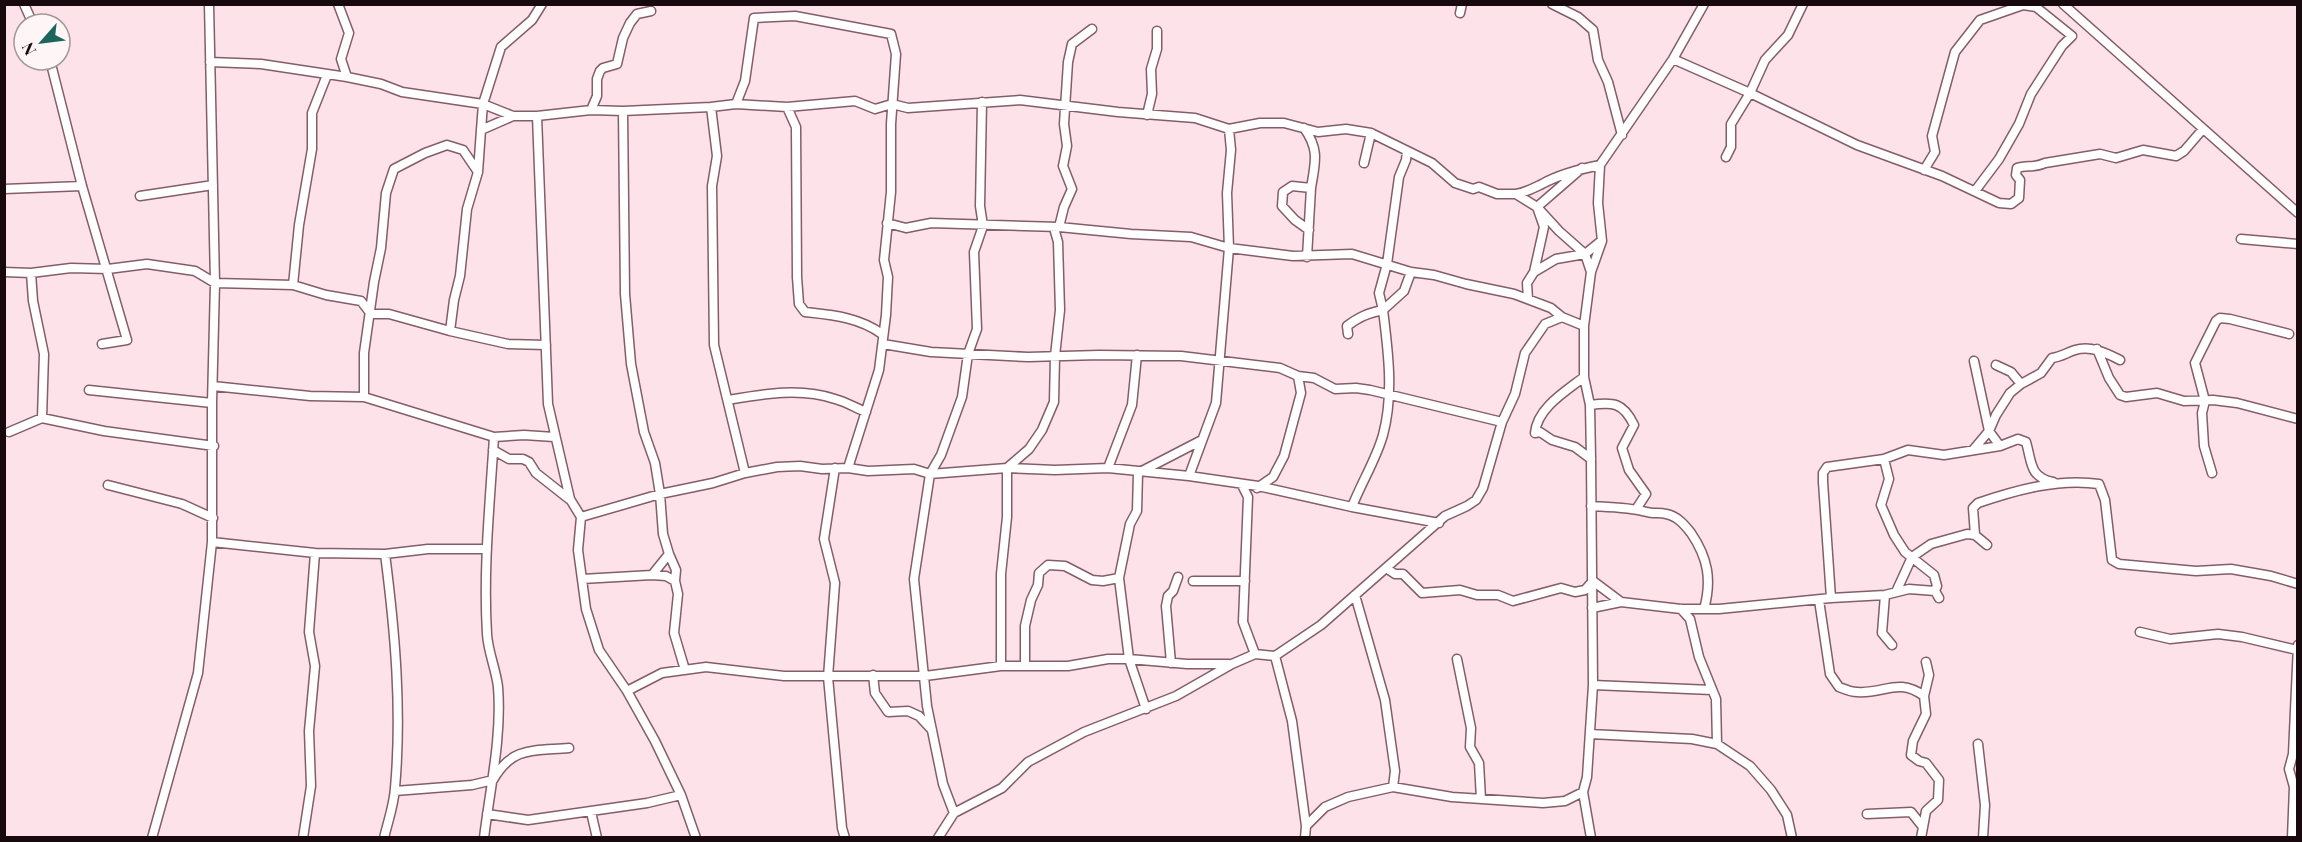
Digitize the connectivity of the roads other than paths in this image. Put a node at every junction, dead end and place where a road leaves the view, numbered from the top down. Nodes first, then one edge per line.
1 (209, 4) edge
2 (338, 4) edge
3 (542, 4) edge
4 (1552, 4) edge
5 (1704, 4) edge
6 (1803, 4) edge
7 (2063, 4) edge
8 (2023, 5) edge
9 (2036, 6) edge
10 (651, 11) dead end
11 (1092, 29) dead end
12 (1157, 31) dead end
13 (1673, 59) junction
14 (210, 62) junction
15 (53, 72) edge
16 (316, 74) junction
17 (327, 75) junction
18 (347, 77) junction
19 (321, 86) junction
20 (1750, 93) junction
21 (982, 102) junction
22 (483, 104) junction
23 (736, 104) junction
24 (892, 104) junction
25 (1065, 105) junction
26 (711, 107) junction
27 (787, 107) junction
28 (908, 108) junction
29 (591, 110) junction
30 (623, 111) junction
31 (1147, 115) junction
32 (513, 116) junction
33 (537, 116) junction
34 (891, 124) junction
35 (1304, 128) junction
36 (1229, 129) junction
37 (2203, 129) junction
38 (481, 130) junction
39 (1371, 133) junction
40 (1622, 135) junction
41 (1407, 151) junction
42 (1725, 157) dead end
43 (1364, 163) dead end
44 (1600, 165) junction
45 (1582, 168) junction
46 (1924, 171) junction
47 (478, 172) junction
48 (213, 185) junction
49 (82, 186) junction
50 (1311, 188) junction
51 (4, 189) edge
52 (1975, 191) junction
53 (1516, 194) junction
54 (140, 196) dead end
55 (1538, 207) junction
56 (2298, 213) edge
57 (887, 223) junction
58 (983, 226) junction
59 (1057, 227) junction
60 (1309, 230) junction
61 (2241, 240) dead end
62 (1602, 241) junction
63 (2298, 244) edge
64 (1229, 248) junction
65 (1585, 255) junction
66 (1307, 256) junction
67 (1388, 264) junction
68 (108, 269) junction
69 (4, 272) edge
70 (1411, 272) junction
71 (1534, 272) junction
72 (1591, 272) junction
73 (31, 273) junction
74 (215, 283) junction
75 (1527, 283) junction
76 (292, 285) junction
77 (1514, 294) junction
78 (1528, 299) junction
79 (1383, 310) junction
80 (371, 314) junction
81 (1562, 317) junction
82 (1584, 326) junction
83 (450, 331) junction
84 (882, 334) junction
85 (1348, 334) dead end
86 (2289, 334) dead end
87 (102, 344) dead end
88 (883, 344) junction
89 (546, 345) junction
90 (2097, 349) junction
91 (968, 354) junction
92 (1137, 355) junction
93 (1055, 356) junction
94 (2120, 360) dead end
95 (1974, 361) dead end
96 (1220, 362) junction
97 (1996, 365) dead end
98 (1298, 376) junction
99 (1584, 377) junction
100 (2021, 384) junction
101 (213, 386) junction
102 (89, 390) dead end
103 (1388, 396) junction
104 (363, 397) junction
105 (728, 400) junction
106 (2205, 401) junction
107 (212, 403) junction
108 (1590, 405) junction
109 (866, 412) junction
110 (42, 418) junction
111 (2298, 419) edge
112 (1502, 422) junction
113 (1989, 431) junction
114 (9, 432) dead end
115 (494, 437) junction
116 (554, 437) junction
117 (1200, 441) junction
118 (214, 446) junction
119 (2000, 447) junction
120 (493, 450) junction
121 (1973, 450) junction
122 (1591, 459) junction
123 (1884, 459) junction
124 (836, 468) junction
125 (848, 468) junction
126 (1007, 468) junction
127 (1108, 468) junction
128 (745, 473) junction
129 (1138, 473) junction
130 (2212, 473) dead end
131 (930, 474) junction
132 (1189, 476) junction
133 (2063, 484) junction
134 (108, 485) dead end
135 (1242, 485) junction
136 (1258, 486) junction
137 (660, 494) junction
138 (1248, 497) junction
139 (570, 499) junction
140 (1591, 506) junction
141 (1352, 507) junction
142 (1637, 508) junction
143 (581, 517) junction
144 (213, 518) junction
145 (1438, 523) junction
146 (1975, 535) junction
147 (212, 542) junction
148 (1987, 545) dead end
149 (487, 549) junction
150 (315, 553) junction
151 (385, 554) junction
152 (669, 554) junction
153 (1912, 557) junction
154 (1386, 568) junction
155 (652, 575) junction
156 (1178, 577) dead end
157 (1119, 578) junction
158 (582, 579) junction
159 (1193, 581) dead end
160 (1245, 581) junction
161 (1593, 581) junction
162 (675, 582) junction
163 (2298, 584) edge
164 (1896, 592) junction
165 (1355, 595) junction
166 (1885, 595) junction
167 (1831, 598) junction
168 (1819, 600) junction
169 (1621, 603) junction
170 (1592, 608) junction
171 (1681, 609) junction
172 (1704, 609) junction
173 (2140, 632) dead end
174 (1892, 645) dead end
175 (2298, 645) edge
176 (2297, 650) edge
177 (1255, 654) junction
178 (1275, 656) junction
179 (1457, 658) dead end
180 (1130, 659) junction
181 (1926, 662) dead end
182 (1171, 663) junction
183 (1232, 664) junction
184 (1001, 666) junction
185 (1025, 666) junction
186 (685, 670) junction
187 (873, 675) junction
188 (925, 676) junction
189 (828, 677) junction
190 (1593, 685) junction
191 (1712, 690) junction
192 (627, 691) junction
193 (1924, 696) junction
194 (1146, 709) junction
195 (933, 730) junction
196 (1590, 734) junction
197 (1717, 744) junction
198 (1978, 744) dead end
199 (569, 748) dead end
200 (2293, 769) edge
201 (493, 780) junction
202 (1393, 787) junction
203 (395, 790) junction
204 (1583, 792) junction
205 (681, 795) junction
206 (1481, 799) junction
207 (591, 812) junction
208 (954, 813) junction
209 (487, 814) junction
210 (1867, 814) dead end
211 (1306, 826) junction
212 (1923, 828) junction
213 (152, 837) edge
214 (303, 837) edge
215 (384, 837) edge
216 (484, 837) edge
217 (597, 837) edge
218 (696, 837) edge
219 (845, 837) edge
220 (938, 837) edge
221 (1305, 837) edge
222 (1591, 837) edge
223 (1792, 837) edge
224 (1921, 837) edge
225 (1983, 837) edge
226 (2292, 837) edge

1 - 14 street
2 - 18 street
3 - 22 street
4 - 40 street
5 - 13 street
6 - 20 street
7 - 37 street
8 - 9 street
8 - 46 street
9 - 52 street
10 - 29 street
11 - 25 street
12 - 31 street
13 - 20 street
13 - 40 street
14 - 16 street
14 - 48 street
15 - 49 street
16 - 17 street
16 - 19 street
17 - 18 street
17 - 19 street
18 - 22 street
19 - 76 street
20 - 42 street
20 - 46 street
21 - 25 street
21 - 28 street
21 - 58 street
22 - 32 street
22 - 38 street
23 - 24 street
23 - 26 street
23 - 27 street
24 - 27 street
24 - 28 street
24 - 34 street
25 - 31 street
25 - 59 street
26 - 30 street
26 - 105 street
27 - 84 street
28 - 34 street
29 - 30 street
29 - 33 street
30 - 137 street
31 - 36 street
32 - 33 street
32 - 38 street
33 - 89 street
34 - 57 street
35 - 36 street
35 - 39 street
35 - 50 street
36 - 64 street
37 - 52 street
37 - 56 street
38 - 47 street
39 - 41 street
39 - 43 street
40 - 44 street
41 - 53 street
41 - 67 street
44 - 45 street
44 - 62 street
45 - 53 street
45 - 55 street
46 - 52 street
47 - 80 street
47 - 83 street
48 - 54 street
48 - 74 street
49 - 51 street
49 - 68 street
50 - 60 street
50 - 60 street
53 - 55 street
55 - 65 street
55 - 71 street
57 - 58 street
57 - 84 street
58 - 59 street
58 - 91 street
59 - 64 street
59 - 93 street
60 - 66 street
61 - 63 street
62 - 65 street
62 - 72 street
64 - 66 street
64 - 96 street
65 - 71 street
65 - 72 street
66 - 67 street
67 - 70 street
67 - 79 street
68 - 73 street
68 - 74 street
68 - 87 street
69 - 73 street
70 - 77 street
70 - 79 street
71 - 75 street
72 - 82 street
73 - 110 street
74 - 76 street
74 - 101 street
75 - 77 street
75 - 78 street
76 - 80 street
77 - 78 street
78 - 81 street
79 - 85 street
79 - 103 street
80 - 83 street
80 - 104 street
81 - 82 street
81 - 112 street
82 - 99 street
83 - 89 street
84 - 88 street
86 - 106 street
88 - 91 street
88 - 109 street
89 - 116 street
90 - 94 street
90 - 100 street
90 - 106 street
91 - 93 street
91 - 131 street
92 - 93 street
92 - 96 street
92 - 127 street
93 - 126 street
95 - 113 street
96 - 98 street
96 - 117 street
97 - 100 street
98 - 103 street
98 - 136 street
99 - 108 street
99 - 122 street
100 - 113 street
101 - 104 street
101 - 107 street
102 - 107 street
103 - 112 street
103 - 141 street
104 - 115 street
105 - 109 street
105 - 128 street
106 - 111 street
106 - 130 street
107 - 118 street
108 - 122 street
108 - 142 street
109 - 125 street
110 - 114 street
110 - 118 street
112 - 145 street
113 - 119 street
113 - 121 street
115 - 116 street
115 - 120 street
116 - 139 street
117 - 129 street
117 - 132 street
118 - 144 street
119 - 121 street
119 - 133 street
120 - 139 street
120 - 149 street
121 - 123 street
122 - 140 street
123 - 153 street
123 - 167 street
124 - 125 street
124 - 128 street
124 - 189 street
125 - 131 street
126 - 127 street
126 - 131 street
126 - 184 street
127 - 129 street
128 - 137 street
129 - 132 street
129 - 157 street
131 - 188 street
132 - 135 street
133 - 146 street
133 - 163 street
134 - 144 street
135 - 136 street
135 - 138 street
136 - 138 street
136 - 141 street
137 - 143 street
137 - 152 street
138 - 160 street
139 - 143 street
140 - 142 street
140 - 161 street
141 - 145 street
142 - 172 street
143 - 158 street
144 - 147 street
145 - 154 street
146 - 148 street
146 - 153 street
147 - 150 street
147 - 213 street
149 - 151 street
149 - 201 street
150 - 151 street
150 - 214 street
151 - 203 street
152 - 155 street
152 - 162 street
153 - 164 street
153 - 164 street
154 - 161 street
154 - 165 street
155 - 158 street
155 - 162 street
156 - 182 street
157 - 180 street
157 - 185 street
158 - 192 street
159 - 160 street
160 - 177 street
161 - 169 street
161 - 170 street
162 - 186 street
164 - 166 street
165 - 178 street
165 - 202 street
166 - 167 street
166 - 174 street
167 - 168 street
168 - 172 street
168 - 193 street
169 - 170 street
169 - 171 street
170 - 190 street
171 - 172 street
171 - 191 street
173 - 176 street
175 - 176 street
176 - 200 street
177 - 178 street
177 - 183 street
178 - 211 street
179 - 206 street
180 - 182 street
180 - 185 street
180 - 194 street
181 - 193 street
182 - 183 street
183 - 194 street
184 - 185 street
184 - 188 street
186 - 189 street
186 - 192 street
187 - 188 street
187 - 189 street
187 - 195 street
188 - 195 street
189 - 219 street
190 - 191 street
190 - 196 street
191 - 197 street
192 - 205 street
193 - 212 street
194 - 208 street
195 - 208 street
196 - 197 street
196 - 204 street
197 - 223 street
198 - 225 street
199 - 201 street
200 - 226 street
201 - 203 street
201 - 209 street
202 - 206 street
202 - 211 street
203 - 215 street
204 - 206 street
204 - 222 street
205 - 207 street
205 - 218 street
207 - 209 street
207 - 217 street
208 - 220 street
209 - 216 street
210 - 212 street
211 - 221 street
212 - 224 street

